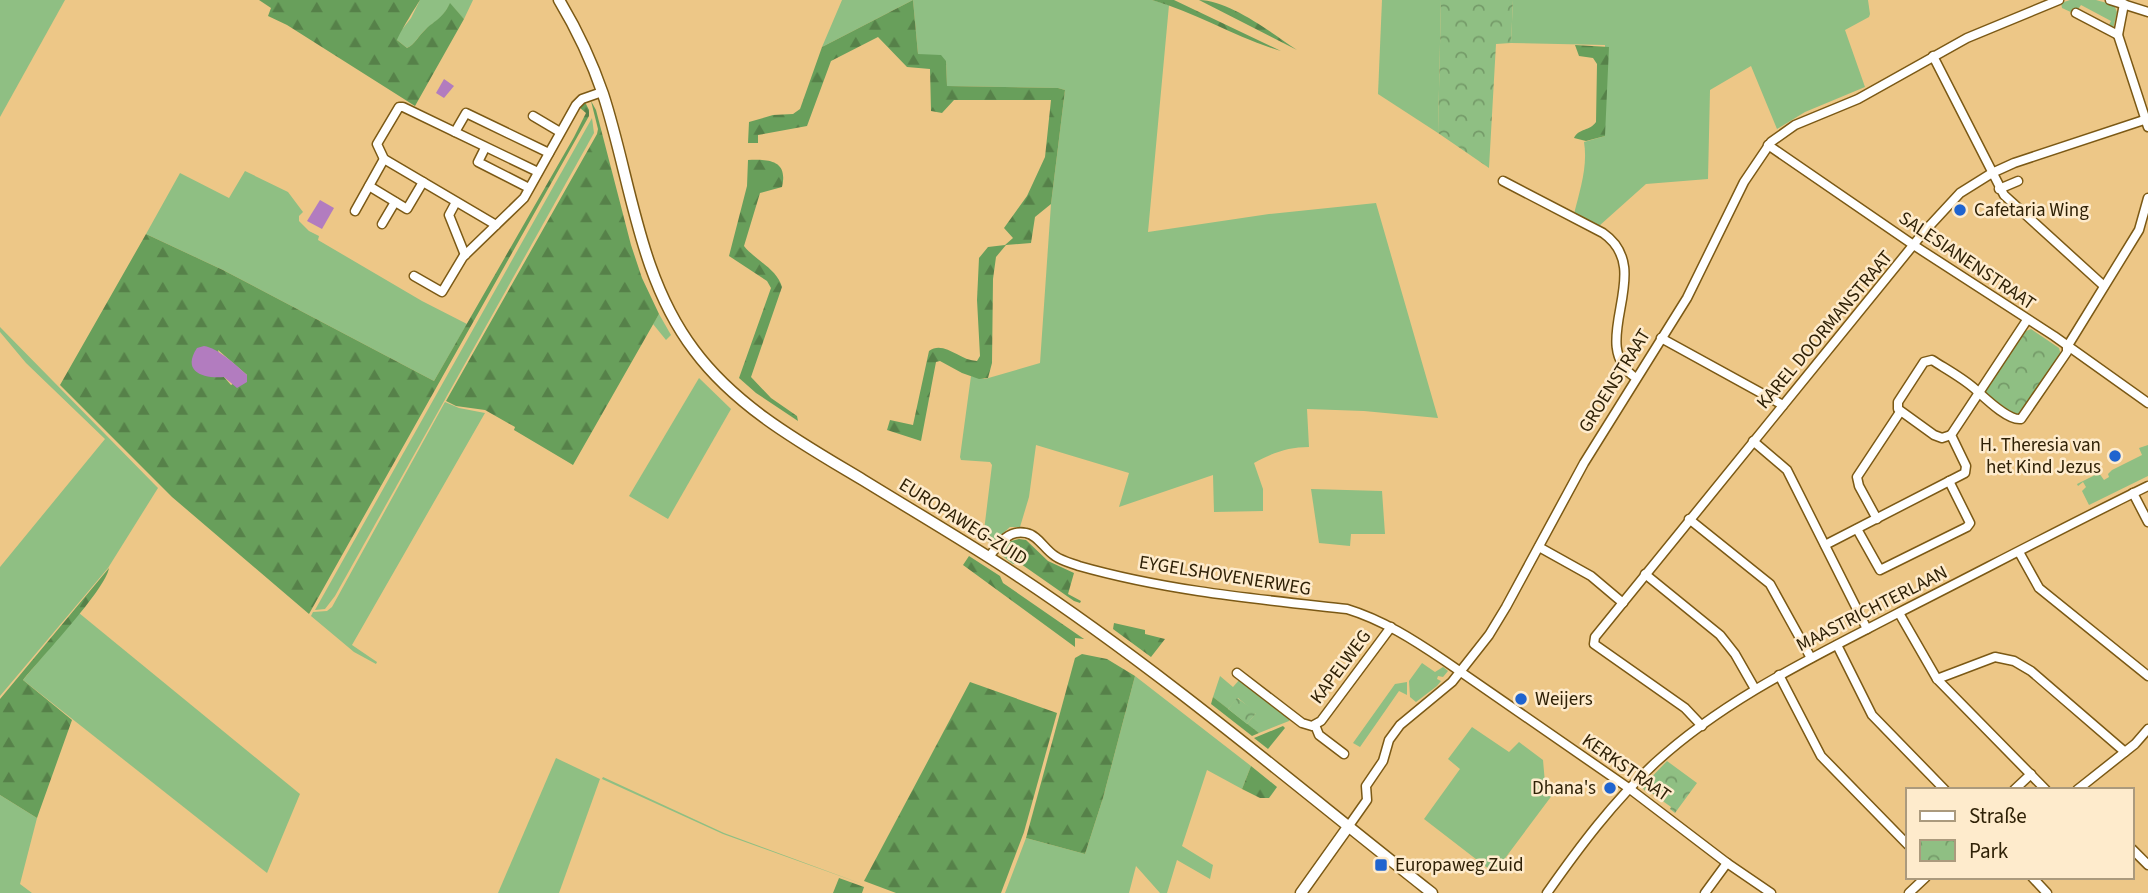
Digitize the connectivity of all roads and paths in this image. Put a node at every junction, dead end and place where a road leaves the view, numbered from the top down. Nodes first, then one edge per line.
1 (559, 0) edge
2 (2059, 0) edge
3 (2110, 0) edge
4 (2124, 4) junction
5 (2148, 12) edge
6 (2076, 13) dead end
7 (2118, 35) junction
8 (1933, 56) junction
9 (602, 92) junction
10 (533, 116) dead end
11 (2146, 124) edge
12 (455, 132) junction
13 (561, 132) junction
14 (1768, 145) junction
15 (485, 148) junction
16 (549, 153) junction
17 (384, 159) junction
18 (538, 172) junction
19 (1992, 173) junction
20 (1503, 181) dead end
21 (2018, 181) dead end
22 (423, 182) junction
23 (369, 186) junction
24 (529, 188) junction
25 (2000, 188) junction
26 (2148, 198) edge
27 (395, 202) junction
28 (456, 202) junction
29 (355, 211) dead end
30 (2146, 223) edge
31 (382, 224) dead end
32 (496, 225) junction
33 (1915, 246) junction
34 (465, 255) junction
35 (414, 276) dead end
36 (2104, 286) junction
37 (2027, 320) junction
38 (1661, 338) junction
39 (2067, 347) junction
40 (1636, 378) junction
41 (1979, 393) junction
42 (2148, 401) edge
43 (1783, 405) junction
44 (1900, 412) junction
45 (1951, 435) junction
46 (1753, 441) junction
47 (1949, 481) junction
48 (2148, 486) edge
49 (2133, 493) junction
50 (1689, 519) junction
51 (1877, 519) junction
52 (2148, 522) edge
53 (1857, 528) junction
54 (1825, 545) junction
55 (1539, 547) junction
56 (2019, 552) junction
57 (989, 558) junction
58 (1645, 574) junction
59 (1623, 603) junction
60 (1899, 613) junction
61 (1391, 627) junction
62 (1867, 629) junction
63 (1837, 645) junction
64 (1811, 658) junction
65 (1461, 672) junction
66 (1237, 673) dead end
67 (1779, 675) junction
68 (2148, 676) edge
69 (1937, 679) junction
70 (1755, 689) junction
71 (1315, 725) junction
72 (1702, 726) junction
73 (2148, 729) edge
74 (2125, 752) junction
75 (1343, 754) dead end
76 (2031, 774) junction
77 (1943, 788) edge
78 (2016, 788) edge
79 (2044, 788) edge
80 (2080, 788) edge
81 (1630, 789) junction
82 (1348, 827) junction
83 (1906, 843) edge
84 (2134, 851) edge
85 (1727, 863) junction
86 (2148, 865) edge
87 (1924, 879) edge
88 (2034, 879) edge
89 (1301, 893) edge
90 (1432, 893) edge
91 (1547, 893) edge
92 (1705, 893) edge
93 (1771, 893) edge
94 (1909, 893) edge
95 (2048, 893) edge

1 - 9 street, EUROPAWEG-ZUID
2 - 8 street, GROENSTRAAT
3 - 4 street
4 - 5 street
4 - 7 street
6 - 7 street
7 - 11 street
8 - 14 street, GROENSTRAAT
8 - 19 street
9 - 13 street
9 - 57 street, EUROPAWEG-ZUID
10 - 13 street
11 - 19 street, KAREL DOORMANSTRAAT
12 - 15 street
12 - 16 street
12 - 17 street
13 - 16 street
14 - 33 street, SALESIANENSTRAAT
14 - 38 street, GROENSTRAAT
15 - 18 street
15 - 24 street
16 - 18 street
17 - 22 street
17 - 23 street
18 - 24 street
19 - 25 street
19 - 33 street, KAREL DOORMANSTRAAT
20 - 40 street
21 - 25 street
22 - 27 street
22 - 28 street
23 - 27 street
23 - 29 street
24 - 32 street
25 - 36 street
26 - 30 street
27 - 31 street
28 - 32 street
28 - 34 street
30 - 36 street
32 - 34 street
33 - 37 street, SALESIANENSTRAAT
33 - 43 street, KAREL DOORMANSTRAAT
34 - 35 street
36 - 39 street
37 - 39 street, SALESIANENSTRAAT
37 - 41 street
38 - 40 street, GROENSTRAAT
38 - 43 street
39 - 41 street
39 - 42 street, SALESIANENSTRAAT
40 - 55 street, GROENSTRAAT
41 - 44 street
41 - 45 street
43 - 46 street, KAREL DOORMANSTRAAT
44 - 45 street
44 - 51 street
45 - 47 street
46 - 50 street, KAREL DOORMANSTRAAT
46 - 54 street
47 - 51 street
47 - 53 street
48 - 49 street, MAASTRICHTERLAAN
49 - 52 street
49 - 56 street, MAASTRICHTERLAAN
50 - 58 street, KAREL DOORMANSTRAAT
50 - 64 street
51 - 53 street
53 - 54 street
54 - 62 street
55 - 59 street
55 - 65 street, GROENSTRAAT
56 - 60 street, MAASTRICHTERLAAN
56 - 68 street
57 - 61 street, EYGELSHOVENERWEG
57 - 82 street, EUROPAWEG-ZUID
58 - 59 street, KAREL DOORMANSTRAAT
58 - 70 street
59 - 72 street, KAREL DOORMANSTRAAT
60 - 62 street, MAASTRICHTERLAAN
60 - 69 street
61 - 65 street, EYGELSHOVENERWEG
61 - 71 street, KAPELWEG
62 - 63 street, MAASTRICHTERLAAN
63 - 64 street, MAASTRICHTERLAAN
63 - 77 street
64 - 67 street, MAASTRICHTERLAAN
65 - 81 street, KERKSTRAAT
65 - 82 street, GROENSTRAAT
66 - 71 street, KAPELWEG
67 - 70 street, MAASTRICHTERLAAN
67 - 83 street
69 - 74 street
69 - 76 street
70 - 72 street, MAASTRICHTERLAAN
71 - 75 street, KAPELWEG
72 - 81 street, MAASTRICHTERLAAN
73 - 74 street
74 - 80 street
76 - 78 street
76 - 79 street
81 - 85 street, KERKSTRAAT
81 - 91 street, MAASTRICHTERLAAN
82 - 89 street, GROENSTRAAT
82 - 90 street, EUROPAWEG-ZUID
84 - 86 street
85 - 92 street
85 - 93 street, KERKSTRAAT
87 - 94 street
88 - 95 street

